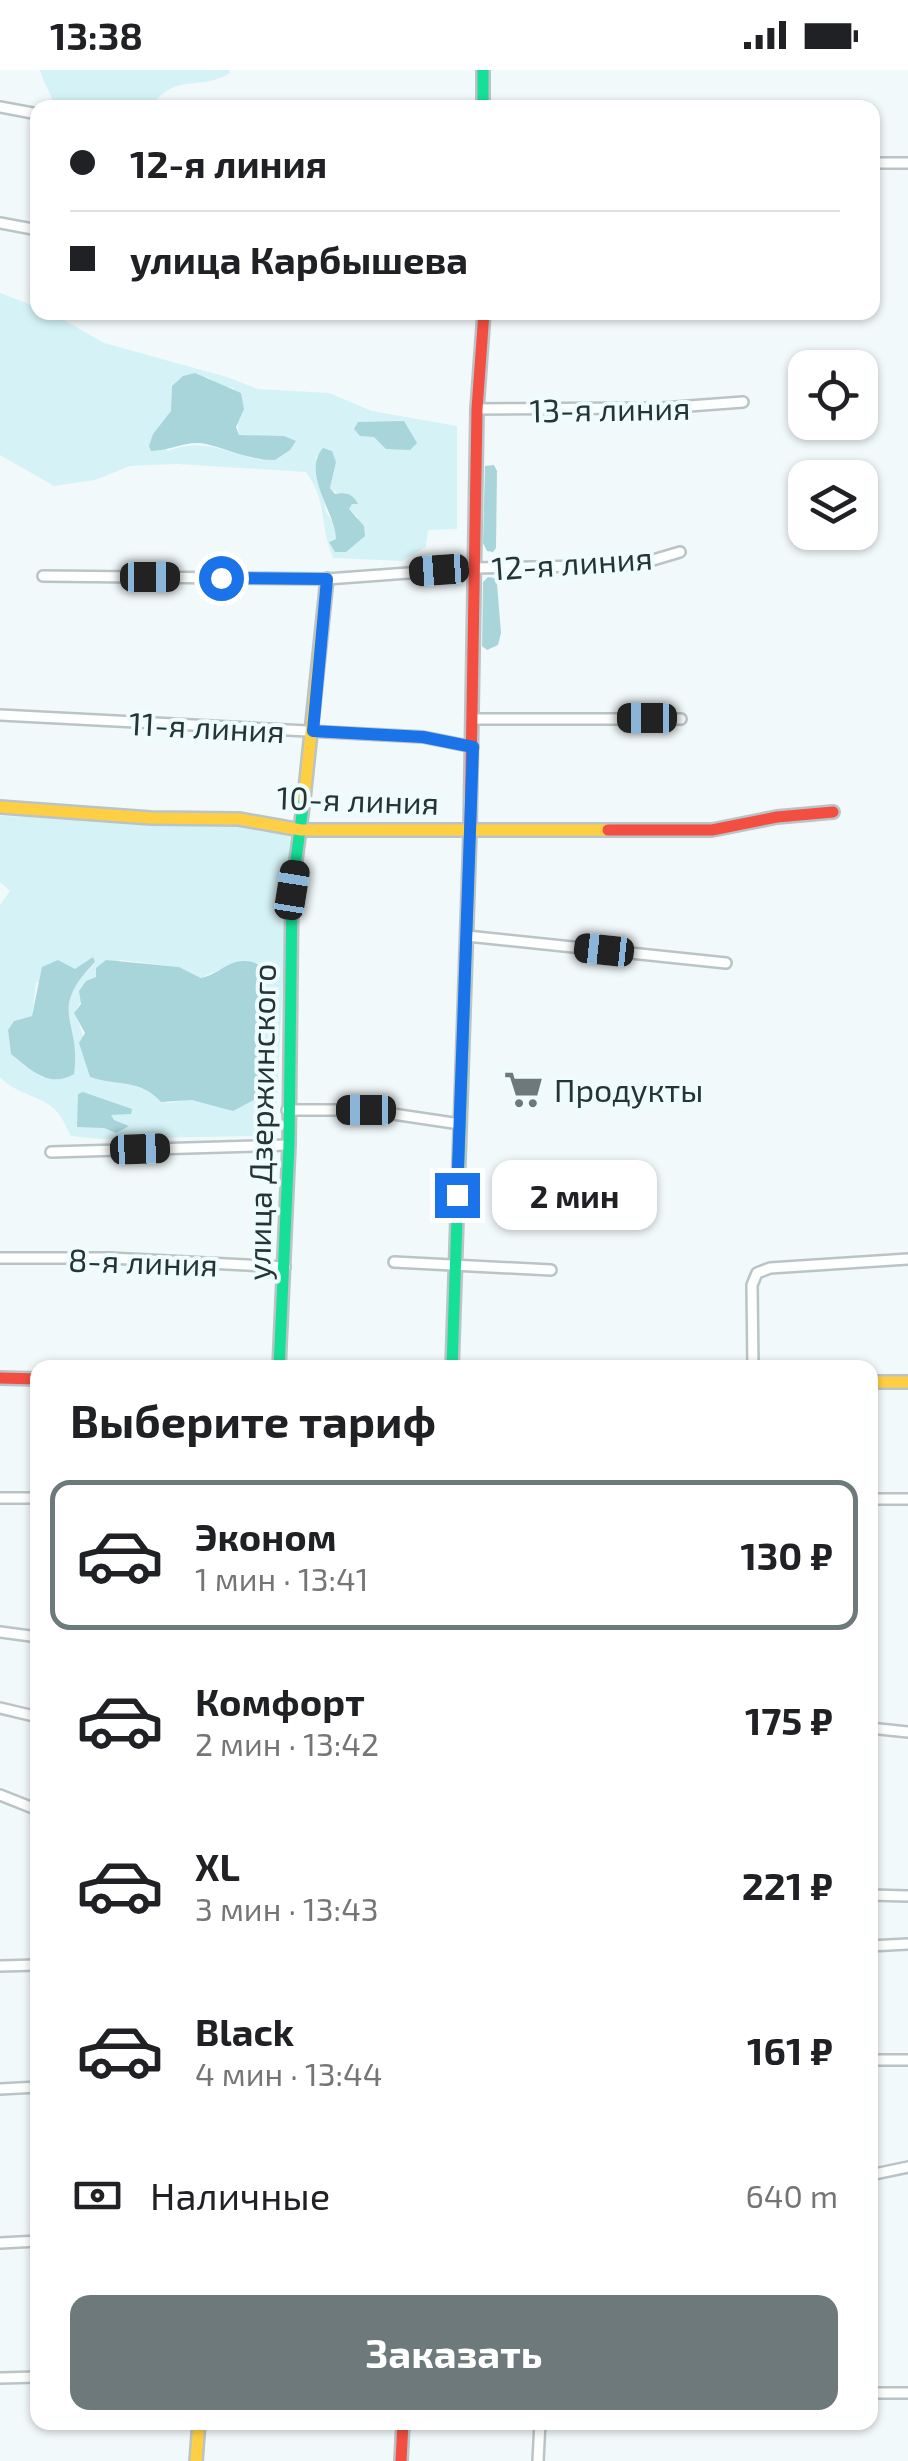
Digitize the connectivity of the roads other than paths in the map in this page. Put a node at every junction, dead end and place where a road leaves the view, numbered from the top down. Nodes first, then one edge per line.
1 (483, 70) edge
2 (483, 100) edge
3 (0, 107) edge
4 (30, 113) edge
5 (880, 163) edge
6 (908, 163) edge
7 (0, 223) edge
8 (30, 229) edge
9 (483, 320) edge
10 (743, 402) dead end
11 (477, 409) junction
12 (680, 552) dead end
13 (476, 568) junction
14 (43, 576) dead end
15 (327, 579) junction
16 (0, 715) edge
17 (474, 718) junction
18 (681, 718) dead end
19 (313, 731) junction
20 (473, 747) junction
21 (0, 807) edge
22 (833, 812) dead end
23 (302, 830) junction
24 (470, 831) junction
25 (468, 936) junction
26 (726, 962) dead end
27 (288, 1110) junction
28 (460, 1124) junction
29 (290, 1145) junction
30 (51, 1152) dead end
31 (0, 1258) edge
32 (908, 1260) edge
33 (394, 1262) dead end
34 (454, 1266) junction
35 (286, 1268) junction
36 (551, 1270) dead end
37 (280, 1360) edge
38 (452, 1360) edge
39 (753, 1360) edge
40 (0, 1378) edge
41 (30, 1378) edge
42 (878, 1382) edge
43 (908, 1382) edge
44 (0, 1498) edge
45 (30, 1498) edge
46 (878, 1498) edge
47 (908, 1499) edge
48 (0, 1632) edge
49 (30, 1637) edge
50 (0, 1708) edge
51 (30, 1715) edge
52 (878, 1729) edge
53 (908, 1732) edge
54 (0, 1795) edge
55 (30, 1807) edge
56 (878, 1895) edge
57 (908, 1896) edge
58 (908, 1944) edge
59 (878, 1946) edge
60 (0, 1966) edge
61 (30, 1966) edge
62 (878, 2060) edge
63 (908, 2060) edge
64 (30, 2087) edge
65 (0, 2088) edge
66 (908, 2167) edge
67 (878, 2173) edge
68 (30, 2241) edge
69 (0, 2243) edge
70 (30, 2377) edge
71 (0, 2378) edge
72 (878, 2393) edge
73 (908, 2393) edge
74 (198, 2430) edge
75 (403, 2430) edge
76 (540, 2430) edge
77 (196, 2461) edge
78 (401, 2461) edge
79 (538, 2461) edge

1 - 2 street
3 - 4 street
5 - 6 street
7 - 8 street
9 - 11 street
10 - 11 street, 13-я линия
11 - 13 street
12 - 13 street, 12-я линия
13 - 15 street, 12-я линия
13 - 17 street
14 - 15 street, 12-я линия
15 - 19 street, улица Дзержинского
16 - 19 street, 11-я линия
17 - 18 street
17 - 20 street
19 - 20 street, 11-я линия
19 - 23 street, улица Дзержинского
20 - 24 street
21 - 23 street, 10-я линия
22 - 24 street, 10-я линия
23 - 24 street, 10-я линия
23 - 27 street, улица Дзержинского
24 - 25 street
25 - 26 street
25 - 28 street
27 - 28 street
27 - 29 street, улица Дзержинского
28 - 34 street
29 - 30 street
29 - 35 street, улица Дзержинского
31 - 35 street, 8-я линия
32 - 39 street
33 - 34 street
34 - 36 street
34 - 38 street
35 - 37 street, улица Дзержинского
40 - 41 street
42 - 43 street
44 - 45 street
46 - 47 street
48 - 49 street
50 - 51 street
52 - 53 street
54 - 55 street
56 - 57 street
58 - 59 street
60 - 61 street
62 - 63 street
64 - 65 street
66 - 67 street
68 - 69 street
70 - 71 street
72 - 73 street
74 - 77 street
75 - 78 street
76 - 79 street

